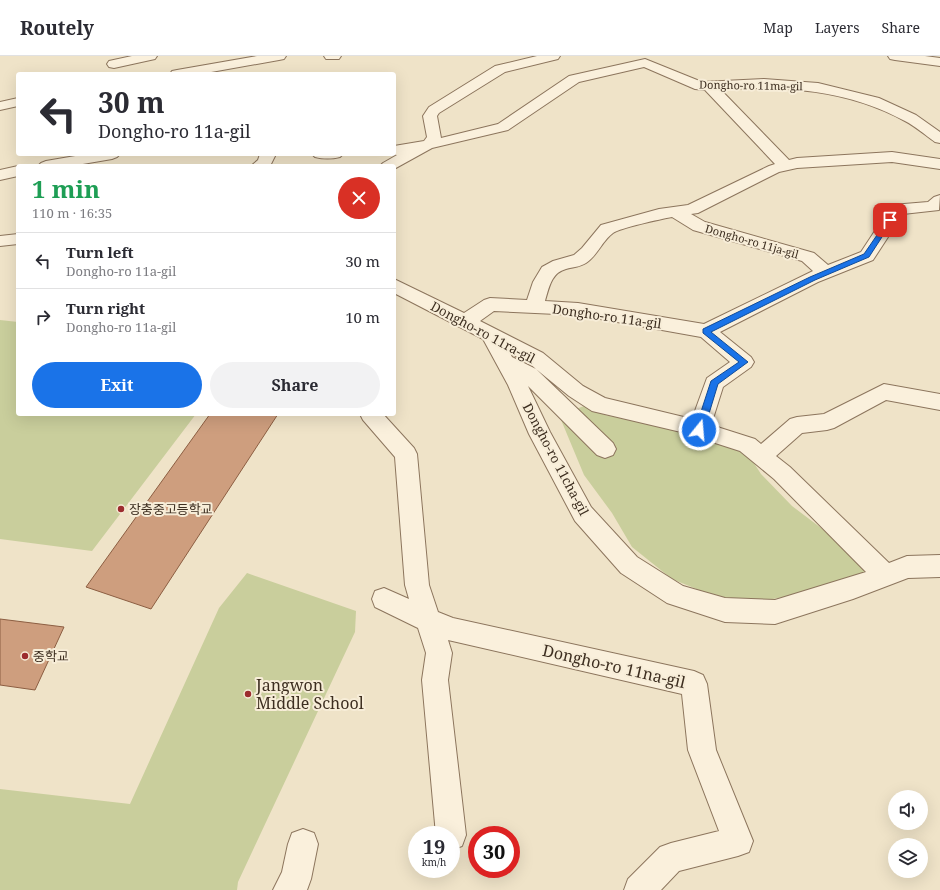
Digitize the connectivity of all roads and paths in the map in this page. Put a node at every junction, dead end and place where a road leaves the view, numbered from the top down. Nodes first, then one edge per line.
1 (150, 56) edge
2 (279, 56) edge
3 (553, 56) edge
4 (895, 56) edge
5 (640, 60) edge
6 (940, 62) edge
7 (114, 64) dead end
8 (190, 72) edge
9 (708, 85) junction
10 (16, 102) edge
11 (0, 106) edge
12 (940, 139) edge
13 (429, 144) junction
14 (396, 151) edge
15 (101, 156) edge
16 (57, 164) edge
17 (392, 164) edge
18 (940, 164) edge
19 (786, 166) junction
20 (16, 171) edge
21 (0, 175) edge
22 (940, 200) edge
23 (675, 212) junction
24 (16, 239) edge
25 (0, 241) edge
26 (827, 273) junction
27 (396, 287) edge
28 (535, 306) junction
29 (466, 322) junction
30 (706, 331) junction
31 (491, 336) junction
32 (506, 362) junction
33 (940, 402) edge
34 (372, 416) edge
35 (699, 430) junction
36 (605, 449) dead end
37 (761, 456) junction
38 (940, 566) edge
39 (886, 576) junction
40 (384, 599) dead end
41 (428, 620) junction
42 (450, 826) edge
43 (303, 844) dead end
44 (288, 890) edge
45 (639, 890) edge

1 - 7 street
2 - 8 street
3 - 13 street
4 - 6 street
5 - 9 street, Dongho-ro 11ma-gil
5 - 13 street, Dongho-ro 11ma-gil
9 - 12 street, Dongho-ro 11ma-gil
9 - 19 street
10 - 11 street
13 - 14 street, Dongho-ro 11ma-gil
13 - 17 street, Dongho-ro 11ma-gil
15 - 16 street
18 - 19 street, Dongho-ro 11ja-gil
19 - 23 street, Dongho-ro 11ja-gil
20 - 21 street
22 - 26 street
23 - 26 street, Dongho-ro 11ja-gil
23 - 28 street, Dongho-ro 11ja-gil
24 - 25 street
26 - 30 street
27 - 29 street, Dongho-ro 11ra-gil
28 - 29 street, Dongho-ro 11a-gil
28 - 30 street, Dongho-ro 11a-gil
29 - 31 street, Dongho-ro 11ra-gil
30 - 35 street, Dongho-ro 11a-gil
31 - 32 street, Dongho-ro 11cha-gil
31 - 35 street, Dongho-ro 11ra-gil
32 - 36 street
32 - 39 street, Dongho-ro 11cha-gil
33 - 37 street
34 - 41 street
35 - 37 street, Dongho-ro 11ra-gil
37 - 39 street
38 - 39 street, Dongho-ro 11cha-gil
40 - 41 street, Dongho-ro 11na-gil
41 - 42 street
41 - 45 street, Dongho-ro 11na-gil
43 - 44 street

